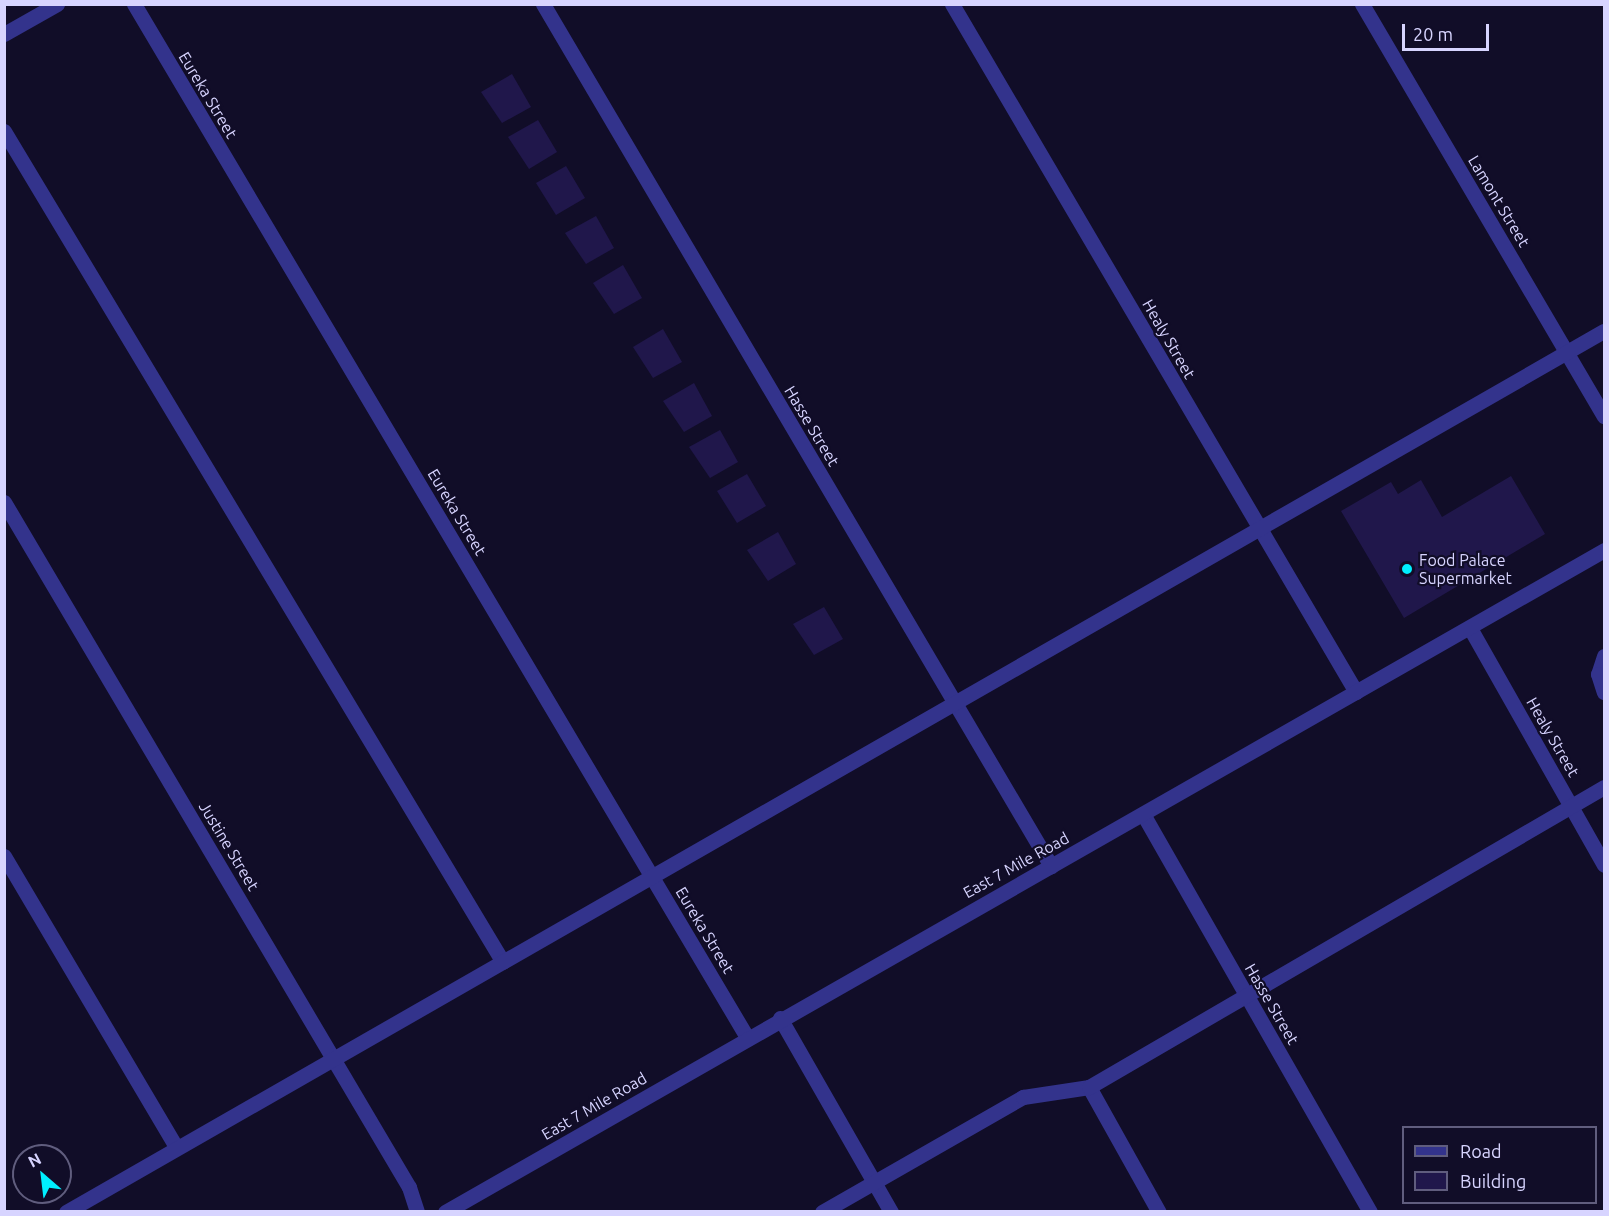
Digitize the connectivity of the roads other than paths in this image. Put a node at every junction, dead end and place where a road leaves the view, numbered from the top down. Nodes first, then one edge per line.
1 (57, 4) edge
2 (134, 4) edge
3 (543, 4) edge
4 (951, 4) edge
5 (1362, 4) edge
6 (4, 34) edge
7 (4, 131) edge
8 (1605, 331) edge
9 (1567, 352) junction
10 (1605, 416) edge
11 (4, 502) edge
12 (1260, 528) junction
13 (1605, 550) edge
14 (1470, 628) junction
15 (1605, 656) edge
16 (1356, 692) junction
17 (1605, 692) edge
18 (953, 701) junction
19 (1605, 787) edge
20 (1571, 806) junction
21 (1143, 814) junction
22 (4, 856) edge
23 (1605, 865) edge
24 (1051, 866) junction
25 (651, 876) junction
26 (503, 962) junction
27 (1245, 993) junction
28 (780, 1018) junction
29 (748, 1039) junction
30 (333, 1059) junction
31 (1089, 1087) junction
32 (177, 1148) junction
33 (873, 1181) junction
34 (66, 1212) edge
35 (417, 1212) edge
36 (445, 1212) edge
37 (822, 1212) edge
38 (891, 1212) edge
39 (1159, 1212) edge
40 (1370, 1212) edge

1 - 6 street
2 - 25 street, Eureka Street
3 - 18 street, Hasse Street
4 - 12 street, Healy Street
5 - 9 street, Lamont Street
7 - 26 street
8 - 9 street
9 - 10 street, Lamont Street
9 - 12 street
11 - 30 street, Justine Street
12 - 16 street, Healy Street
12 - 18 street
13 - 14 street, East 7 Mile Road
14 - 16 street, East 7 Mile Road
14 - 20 street, Healy Street
15 - 17 street
16 - 21 street, East 7 Mile Road
18 - 24 street, Hasse Street
18 - 25 street
19 - 20 street
20 - 23 street, Healy Street
20 - 27 street
21 - 24 street, East 7 Mile Road
21 - 27 street, Hasse Street
22 - 32 street
24 - 28 street, East 7 Mile Road
25 - 26 street
25 - 29 street, Eureka Street
26 - 30 street
27 - 31 street
27 - 40 street, Hasse Street
28 - 29 street, East 7 Mile Road
28 - 33 street
29 - 36 street, East 7 Mile Road
30 - 32 street
30 - 35 street, Justine Street
31 - 33 street
31 - 39 street
32 - 34 street
33 - 37 street
33 - 38 street

